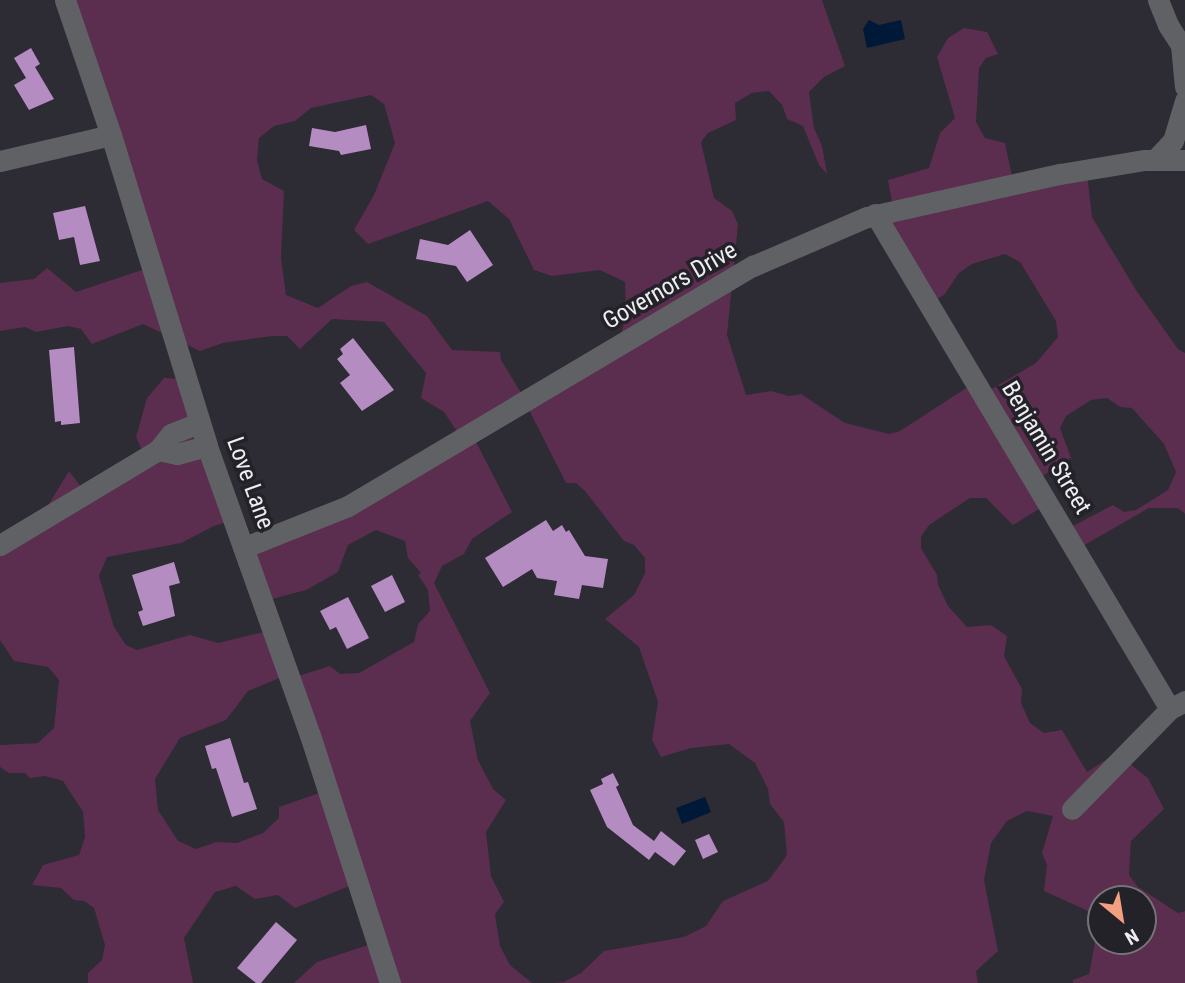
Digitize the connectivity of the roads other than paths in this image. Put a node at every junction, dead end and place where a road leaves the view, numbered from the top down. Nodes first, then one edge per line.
1 (65, 0) edge
2 (1158, 0) edge
3 (1183, 48) edge
4 (1185, 87) edge
5 (1185, 101) edge
6 (111, 135) junction
7 (1155, 160) junction
8 (1185, 160) edge
9 (0, 161) edge
10 (875, 215) junction
11 (200, 422) junction
12 (207, 446) junction
13 (158, 450) junction
14 (0, 545) edge
15 (245, 547) junction
16 (1178, 705) edge
17 (1072, 809) dead end
18 (390, 983) edge

1 - 6 street, Love Lane
2 - 3 street
3 - 4 street
5 - 7 street
6 - 9 street
6 - 11 street, Love Lane
7 - 8 street, Governors Drive
7 - 10 street, Governors Drive
10 - 15 street, Governors Drive
10 - 16 street, Benjamin Street
11 - 12 street, Love Lane
11 - 13 street
12 - 13 street
12 - 15 street, Love Lane
13 - 14 street
15 - 18 street, Love Lane
16 - 17 street

